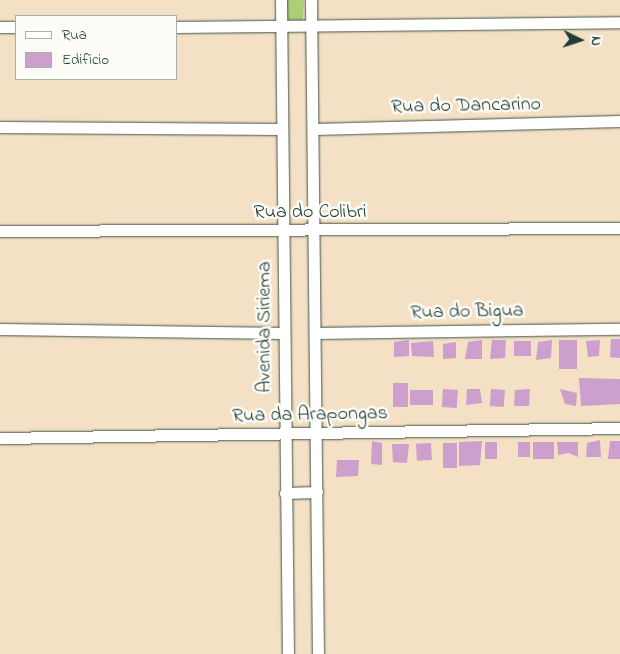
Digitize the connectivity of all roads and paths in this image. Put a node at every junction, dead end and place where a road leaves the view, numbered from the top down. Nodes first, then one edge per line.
1 (281, 0) edge
2 (311, 0) edge
3 (620, 22) edge
4 (282, 26) junction
5 (0, 27) edge
6 (15, 27) edge
7 (178, 27) edge
8 (311, 27) junction
9 (620, 121) edge
10 (0, 127) edge
11 (314, 128) junction
12 (282, 129) junction
13 (620, 228) edge
14 (0, 231) edge
15 (283, 231) junction
16 (314, 232) junction
17 (0, 329) edge
18 (620, 329) edge
19 (284, 333) junction
20 (315, 333) junction
21 (620, 428) edge
22 (316, 434) junction
23 (284, 435) junction
24 (0, 438) edge
25 (317, 492) junction
26 (284, 493) junction
27 (288, 654) edge
28 (318, 654) edge

1 - 4 street, Avenida Siriema
2 - 8 street
3 - 8 street
4 - 7 street
4 - 8 street
4 - 12 street, Avenida Siriema
5 - 6 street
8 - 11 street
9 - 11 street, Rua do Dancarino
10 - 12 street
11 - 16 street
12 - 15 street, Avenida Siriema
13 - 16 street, Rua do Colibri
14 - 15 street, Rua do Colibri
15 - 16 street, Rua do Colibri
15 - 19 street, Avenida Siriema
16 - 20 street
17 - 19 street
18 - 20 street, Rua do Bigua
19 - 23 street, Avenida Siriema
20 - 22 street
21 - 22 street, Rua da Arapongas
22 - 23 street, Rua da Arapongas
22 - 25 street
23 - 24 street, Rua da Arapongas
23 - 26 street, Avenida Siriema
25 - 26 street
25 - 28 street
26 - 27 street, Avenida Siriema

